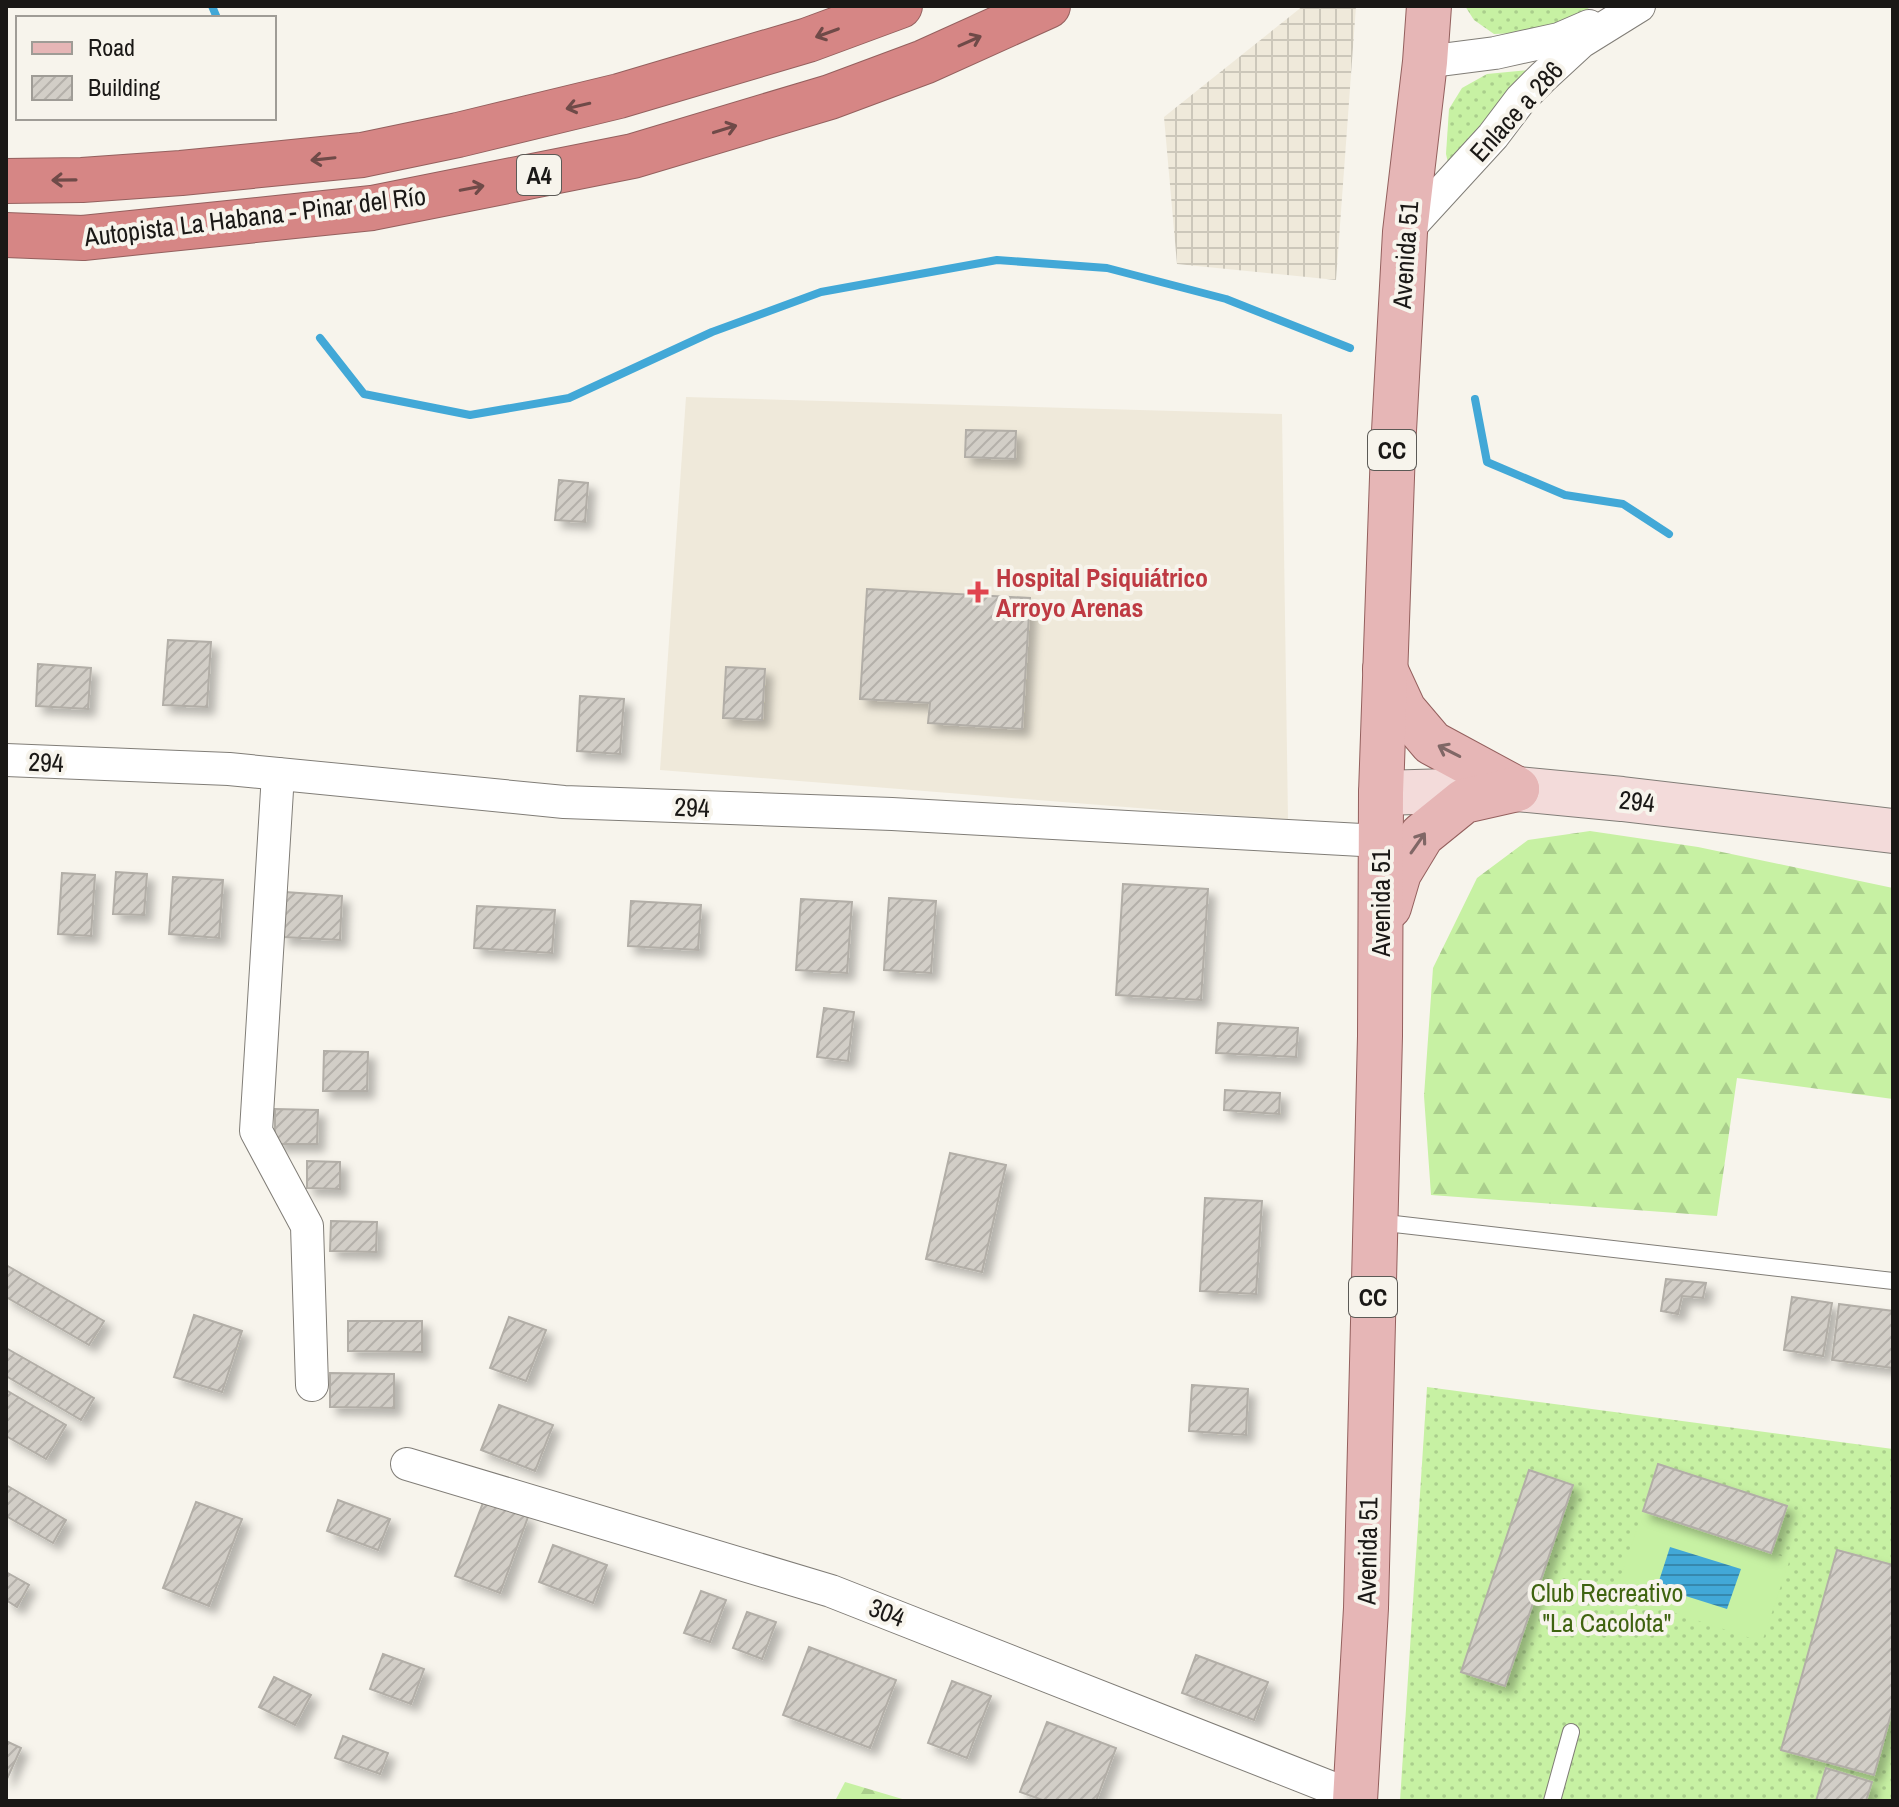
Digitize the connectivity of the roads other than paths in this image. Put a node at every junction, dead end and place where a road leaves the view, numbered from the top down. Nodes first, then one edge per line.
1 (900, 6) edge
2 (1048, 6) edge
3 (1429, 6) edge
4 (1633, 6) edge
5 (1639, 6) edge
6 (1425, 62) junction
7 (6, 181) edge
8 (1405, 232) junction
9 (6, 235) edge
10 (1385, 669) junction
11 (6, 760) edge
12 (278, 774) junction
13 (1517, 789) junction
14 (1381, 793) junction
15 (1893, 831) edge
16 (1380, 841) junction
17 (1379, 940) junction
18 (1375, 1222) junction
19 (1893, 1281) edge
20 (312, 1385) dead end
21 (407, 1464) dead end
22 (1571, 1732) dead end
23 (1355, 1799) edge
24 (1552, 1801) edge

1 -> 7 highway, Autopista La Habana - Pinar del Río / A4
9 -> 2 highway, Autopista La Habana - Pinar del Río / A4
3 - 6 main road, Avenida 51 / CC
4 - 6 street, Enlace a 286
5 - 8 street, Enlace a 286
6 - 8 main road, Avenida 51 / CC
8 - 10 main road, Avenida 51 / CC
13 -> 10 main road
10 - 14 main road, Avenida 51 / CC
11 - 12 street, 294
12 - 16 street, 294
12 - 20 street
13 - 14 main road, 294
13 - 15 main road, 294
17 -> 13 main road
14 - 16 main road, Avenida 51 / CC
16 - 17 main road, Avenida 51 / CC
17 - 18 main road, Avenida 51 / CC
18 - 19 lane
18 - 23 main road, Avenida 51 / CC
21 - 23 street, 304
22 - 24 lane

